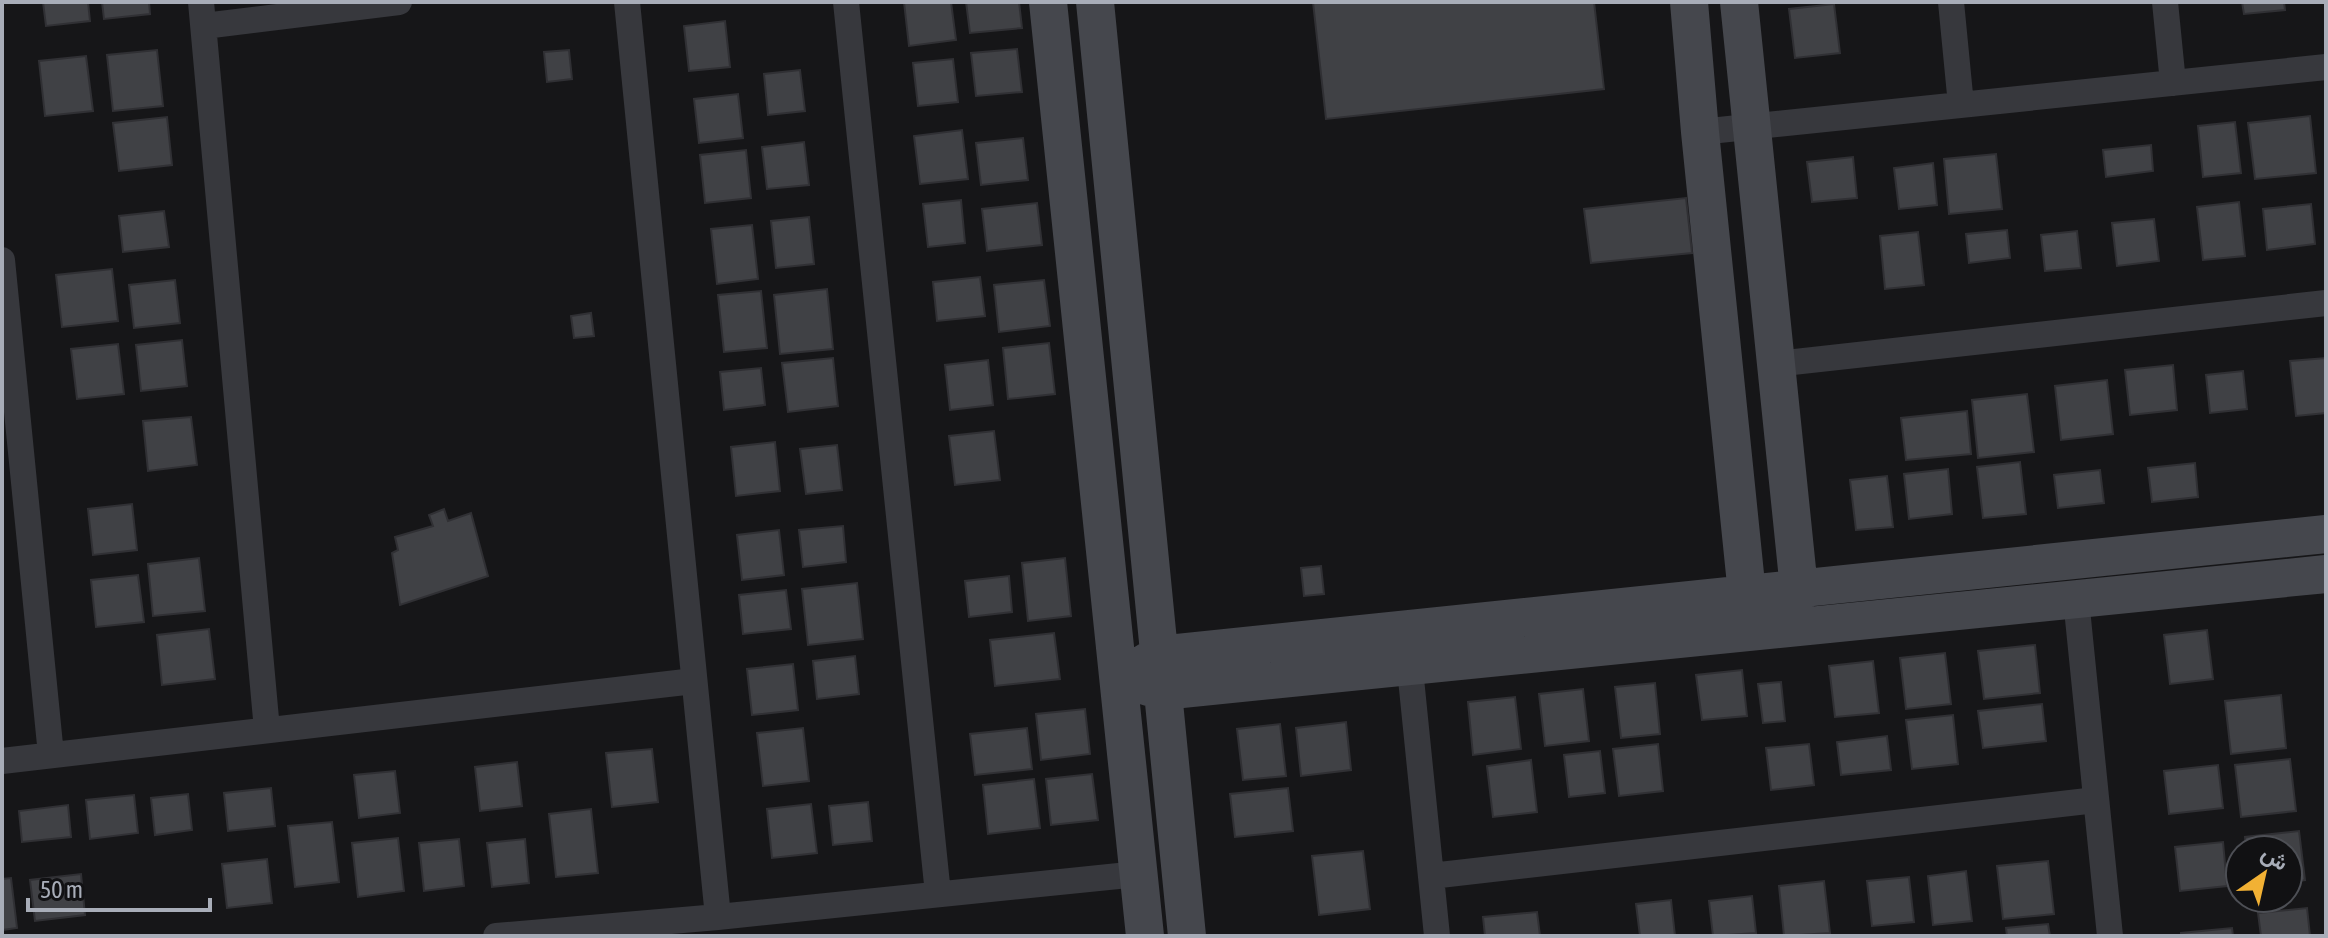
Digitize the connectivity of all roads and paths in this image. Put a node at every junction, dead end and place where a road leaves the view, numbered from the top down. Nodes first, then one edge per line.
1 (399, 2) edge
2 (627, 2) edge
3 (846, 2) edge
4 (1048, 2) edge
5 (1095, 2) edge
6 (1689, 2) edge
7 (1739, 2) edge
8 (1951, 2) edge
9 (2165, 2) edge
10 (202, 14) edge
11 (2326, 67) edge
12 (2173, 83) junction
13 (1961, 105) junction
14 (1751, 127) junction
15 (1700, 132) junction
16 (2, 260) edge
17 (2326, 303) edge
18 (1776, 364) junction
19 (2326, 534) edge
20 (2326, 574) edge
21 (1799, 589) junction
22 (1747, 594) junction
23 (2076, 599) junction
24 (1788, 628) junction
25 (1406, 629) junction
26 (1410, 667) junction
27 (1160, 673) junction
28 (1120, 678) junction
29 (694, 681) junction
30 (267, 730) junction
31 (51, 755) junction
32 (2, 761) edge
33 (2096, 800) junction
34 (1138, 874) junction
35 (1431, 876) junction
36 (938, 894) junction
37 (718, 917) junction
38 (498, 936) edge
39 (1145, 936) edge
40 (1187, 936) edge
41 (1437, 936) edge
42 (2110, 936) edge

1 - 10 street
2 - 29 street
3 - 36 street
4 - 28 street
5 - 27 street
6 - 15 street
7 - 14 street
8 - 13 street
9 - 12 street
10 - 30 street
11 - 12 street
12 - 13 street
13 - 14 street
14 - 15 street
14 - 18 street
15 - 22 street
16 - 31 street
17 - 18 street
18 - 21 street
19 - 21 street
20 - 23 street
21 - 22 street
21 - 24 street
22 - 24 street
22 - 25 street
23 - 24 street
23 - 33 street
24 - 26 street
25 - 26 street
25 - 27 street
26 - 27 street
26 - 35 street
27 - 28 street
27 - 40 street
28 - 34 street
29 - 30 street
29 - 37 street
30 - 31 street
31 - 32 street
33 - 35 street
33 - 42 street
34 - 36 street
34 - 39 street
35 - 41 street
36 - 37 street
37 - 38 street

